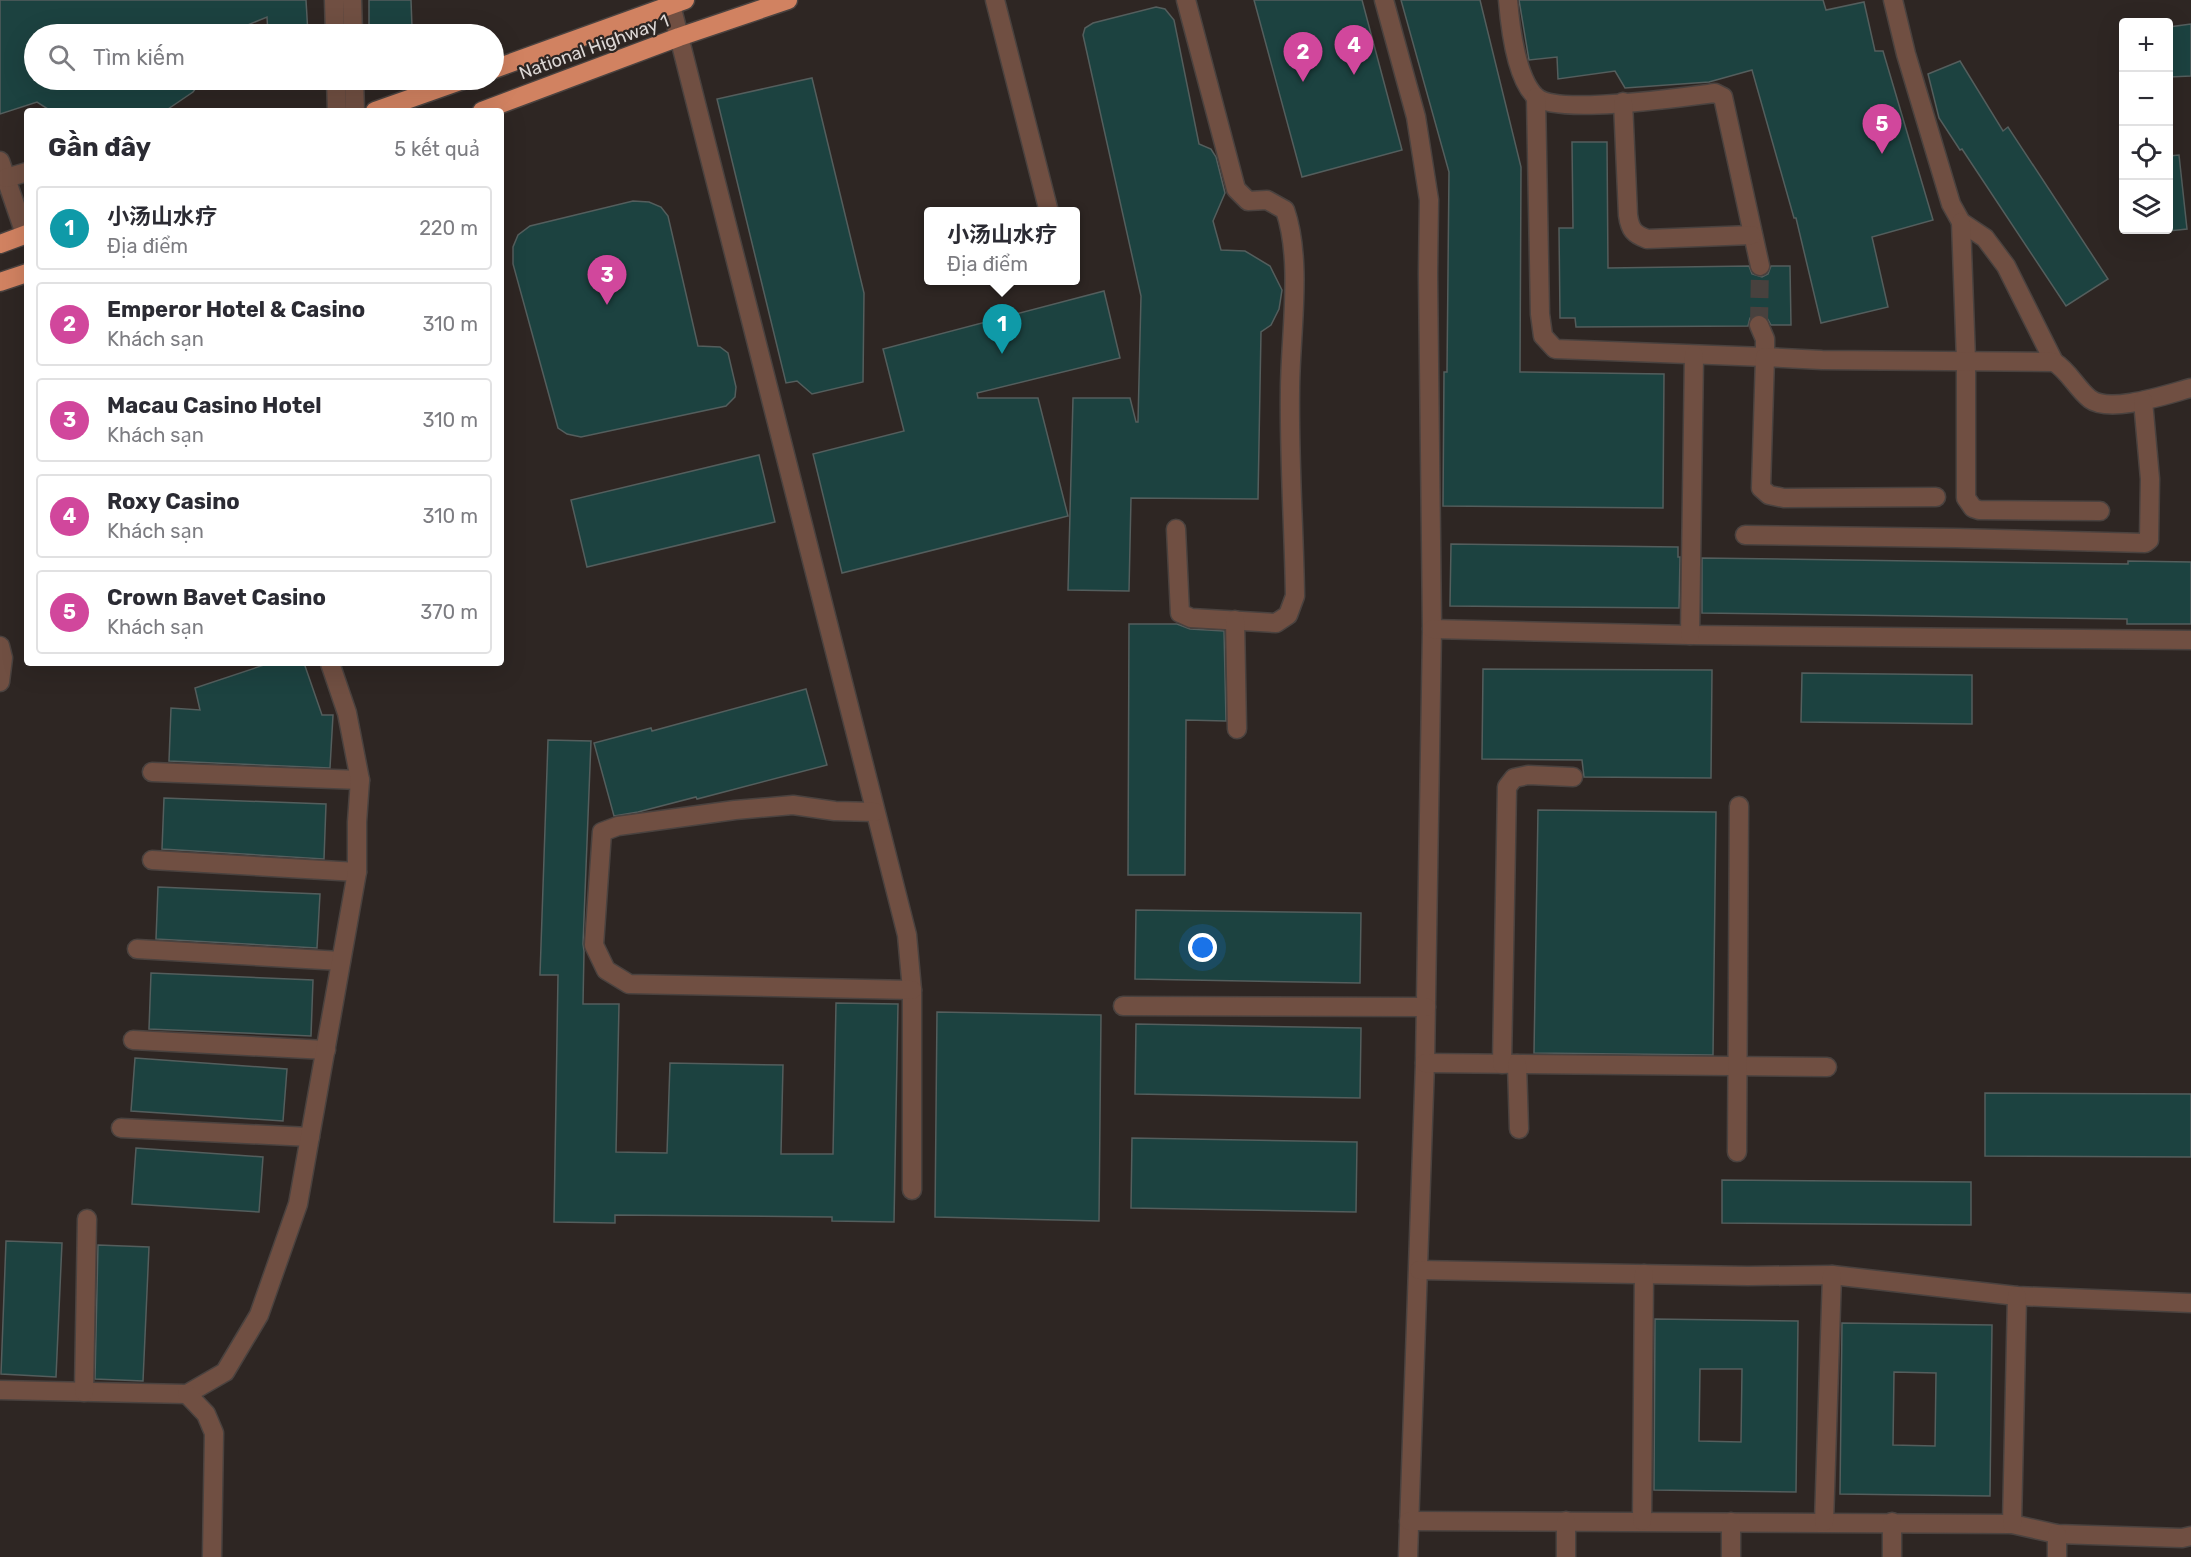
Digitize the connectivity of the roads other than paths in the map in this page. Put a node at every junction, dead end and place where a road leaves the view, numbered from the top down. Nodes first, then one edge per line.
1 (334, 0) edge
2 (352, 0) edge
3 (788, 0) edge
4 (995, 0) edge
5 (1186, 0) edge
6 (1384, 0) edge
7 (1508, 0) edge
8 (1893, 0) edge
9 (678, 3) edge
10 (335, 24) edge
11 (353, 24) edge
12 (679, 38) junction
13 (504, 65) edge
14 (336, 90) edge
15 (354, 90) edge
16 (435, 90) edge
17 (1536, 97) junction
18 (1623, 102) junction
19 (337, 108) edge
20 (355, 108) edge
21 (384, 108) edge
22 (490, 108) edge
23 (3, 169) edge
24 (24, 172) edge
25 (1048, 207) edge
26 (1961, 222) junction
27 (24, 228) edge
28 (24, 235) edge
29 (1752, 235) junction
30 (0, 244) edge
31 (1760, 266) tunnel mouth
32 (24, 274) edge
33 (0, 282) edge
34 (1759, 326) tunnel mouth
35 (1694, 355) junction
36 (1766, 357) junction
37 (1966, 360) junction
38 (2054, 362) junction
39 (2191, 388) edge
40 (2143, 401) junction
41 (1936, 497) dead end
42 (2100, 512) dead end
43 (1176, 529) dead end
44 (1745, 535) dead end
45 (1235, 620) junction
46 (1432, 629) junction
47 (1690, 634) junction
48 (2191, 640) edge
49 (0, 646) edge
50 (331, 666) edge
51 (0, 682) edge
52 (1237, 729) dead end
53 (152, 772) dead end
54 (1573, 777) dead end
55 (360, 780) junction
56 (1739, 806) dead end
57 (875, 812) junction
58 (152, 860) dead end
59 (357, 872) junction
60 (137, 949) dead end
61 (341, 961) junction
62 (912, 990) junction
63 (1123, 1006) dead end
64 (1426, 1006) junction
65 (133, 1040) dead end
66 (326, 1050) junction
67 (1425, 1063) junction
68 (1509, 1064) junction
69 (1737, 1066) junction
70 (1827, 1067) dead end
71 (121, 1128) dead end
72 (1519, 1129) dead end
73 (310, 1137) junction
74 (1737, 1152) dead end
75 (912, 1190) dead end
76 (87, 1219) dead end
77 (1419, 1270) junction
78 (1644, 1274) junction
79 (1832, 1275) junction
80 (2017, 1296) junction
81 (2191, 1304) edge
82 (0, 1390) edge
83 (84, 1392) junction
84 (187, 1394) junction
85 (1409, 1521) junction
86 (1566, 1521) junction
87 (1642, 1521) junction
88 (1731, 1522) junction
89 (1824, 1522) junction
90 (1892, 1522) junction
91 (2012, 1524) junction
92 (2057, 1534) junction
93 (2191, 1536) edge
94 (212, 1557) edge
95 (1408, 1557) edge
96 (1566, 1557) edge
97 (1731, 1557) edge
98 (1892, 1557) edge
99 (2057, 1557) edge

1 - 10 street
2 - 11 street
3 - 12 highway, National Highway 1
4 - 25 street
5 - 45 street
6 - 46 street
7 - 17 street
8 - 26 street
9 - 12 street
9 - 13 highway, National Highway 1
12 - 22 highway, National Highway 1
12 - 57 street
14 - 19 street
15 - 20 street
16 - 21 highway
17 - 18 street
17 - 35 street
18 - 29 street
18 - 29 street
23 - 24 street
23 - 27 street
26 - 37 street
26 - 38 street
28 - 30 highway
29 - 31 street
32 - 33 highway
34 - 36 street
35 - 36 street
35 - 47 street
36 - 37 street
36 - 41 street
37 - 38 street
37 - 42 street
38 - 40 street
39 - 40 street
40 - 44 street
43 - 45 street
45 - 52 street
46 - 47 street
46 - 64 street
47 - 48 street
49 - 51 street
50 - 55 street
53 - 55 street
54 - 68 street
55 - 59 street
56 - 69 street
57 - 62 street
57 - 62 street
58 - 59 street
59 - 61 street
60 - 61 street
61 - 66 street
62 - 75 street
63 - 64 street
64 - 67 street
65 - 66 street
66 - 73 street
67 - 68 street
67 - 77 street
68 - 69 street
68 - 72 street
69 - 70 street
69 - 74 street
71 - 73 street
73 - 84 street
76 - 83 street
77 - 78 street
77 - 85 street
78 - 79 street
78 - 87 street
79 - 80 street
79 - 89 street
80 - 81 street
80 - 91 street
82 - 83 street
83 - 84 street
84 - 94 street
85 - 86 street
85 - 95 street
86 - 87 street
86 - 96 street
87 - 88 street
88 - 89 street
88 - 97 street
89 - 90 street
90 - 91 street
90 - 98 street
91 - 92 street
92 - 93 street
92 - 99 street

